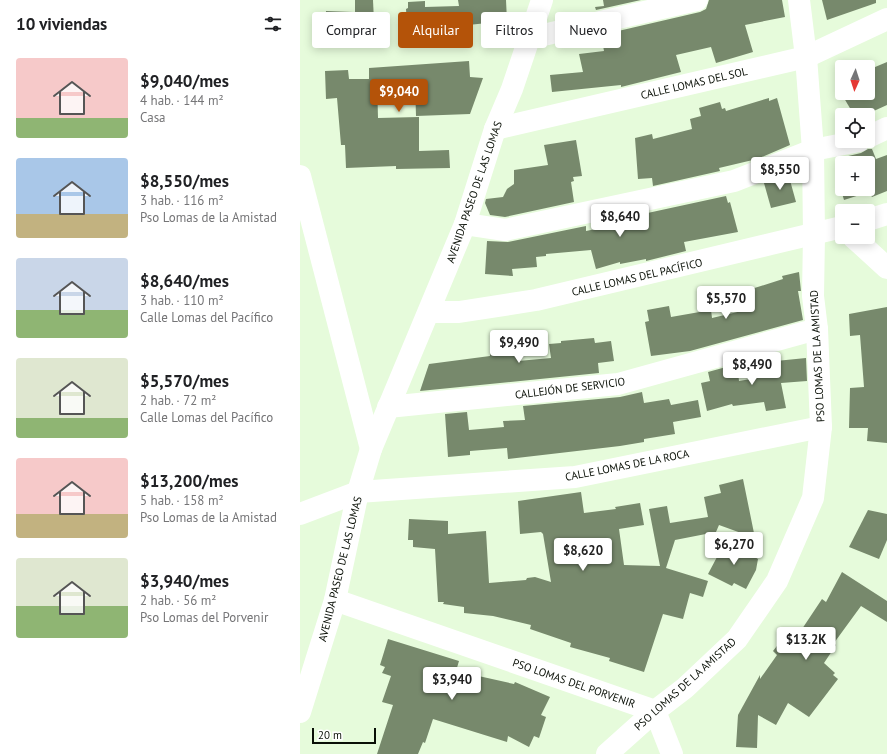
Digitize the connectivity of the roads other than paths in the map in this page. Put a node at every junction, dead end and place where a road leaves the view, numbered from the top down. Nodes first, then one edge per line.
1 (542, 0) edge
2 (697, 0) edge
3 (799, 0) edge
4 (538, 12) edge
5 (887, 19) edge
6 (547, 34) edge
7 (526, 48) edge
8 (806, 57) junction
9 (887, 128) edge
10 (495, 129) junction
11 (875, 134) edge
12 (835, 146) edge
13 (813, 150) junction
14 (300, 176) edge
15 (887, 214) edge
16 (875, 218) edge
17 (465, 224) junction
18 (835, 229) edge
19 (814, 235) junction
20 (861, 244) edge
21 (887, 268) edge
22 (429, 312) junction
23 (818, 329) junction
24 (388, 407) junction
25 (821, 427) junction
26 (371, 449) junction
27 (358, 492) junction
28 (300, 514) edge
29 (335, 600) junction
30 (655, 711) junction
31 (300, 712) edge
32 (607, 754) edge
33 (672, 754) edge

1 - 4 street, AVENIDA PASEO DE LAS LOMAS
2 - 6 street
3 - 8 street, PSO LOMAS DE LA AMISTAD
5 - 8 street, CALLE LOMAS DEL SOL
7 - 10 street, AVENIDA PASEO DE LAS LOMAS
8 - 10 street, CALLE LOMAS DEL SOL
8 - 13 street, PSO LOMAS DE LA AMISTAD
9 - 11 street
10 - 17 street, AVENIDA PASEO DE LAS LOMAS
12 - 13 street
13 - 17 street
13 - 19 street, PSO LOMAS DE LA AMISTAD
14 - 26 street
15 - 16 street
17 - 22 street, AVENIDA PASEO DE LAS LOMAS
18 - 19 street, CALLE LOMAS DEL PACÍFICO
19 - 22 street, CALLE LOMAS DEL PACÍFICO
19 - 23 street, PSO LOMAS DE LA AMISTAD
20 - 21 street
22 - 24 street, AVENIDA PASEO DE LAS LOMAS
23 - 24 street, CALLEJÓN DE SERVICIO
23 - 25 street, PSO LOMAS DE LA AMISTAD
24 - 26 street, AVENIDA PASEO DE LAS LOMAS
25 - 27 street, CALLE LOMAS DE LA ROCA
25 - 30 street, PSO LOMAS DE LA AMISTAD
26 - 27 street, AVENIDA PASEO DE LAS LOMAS
27 - 28 street, CALLE LOMAS DE LA ROCA
27 - 29 street, AVENIDA PASEO DE LAS LOMAS
29 - 30 street, PSO LOMAS DEL PORVENIR
29 - 31 street, AVENIDA PASEO DE LAS LOMAS
30 - 32 street, PSO LOMAS DE LA AMISTAD
30 - 33 street

